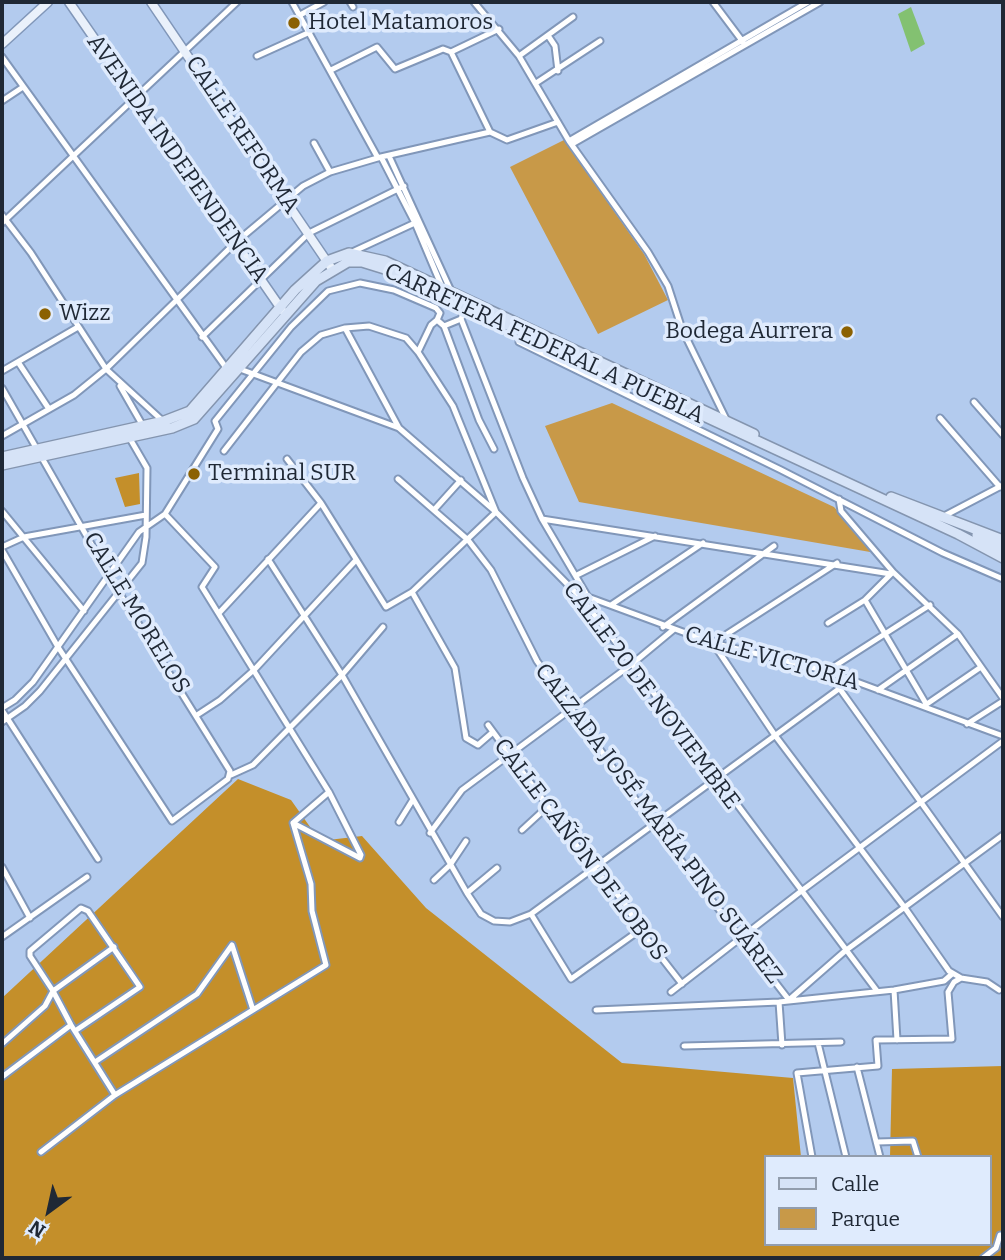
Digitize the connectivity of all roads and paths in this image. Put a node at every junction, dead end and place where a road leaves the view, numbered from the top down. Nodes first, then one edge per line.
1 (48, 2) edge
2 (69, 2) edge
3 (151, 2) edge
4 (292, 2) edge
5 (324, 2) edge
6 (474, 2) edge
7 (713, 2) edge
8 (808, 2) edge
9 (820, 2) edge
10 (235, 3) edge
11 (300, 15) junction
12 (573, 17) dead end
13 (499, 29) junction
14 (310, 32) junction
15 (549, 37) junction
16 (600, 41) dead end
17 (743, 43) junction
18 (2, 44) edge
19 (184, 49) junction
20 (451, 52) junction
21 (257, 56) dead end
22 (519, 56) junction
23 (2, 57) edge
24 (331, 70) junction
25 (558, 71) junction
26 (536, 83) junction
27 (23, 87) junction
28 (135, 97) junction
29 (2, 101) edge
30 (558, 122) junction
31 (490, 132) junction
32 (571, 142) junction
33 (314, 143) dead end
34 (389, 156) junction
35 (72, 157) junction
36 (379, 158) junction
37 (330, 172) junction
38 (401, 188) junction
39 (286, 199) junction
40 (3, 219) edge
41 (418, 222) junction
42 (309, 233) junction
43 (235, 243) junction
44 (349, 253) junction
45 (329, 265) junction
46 (261, 281) junction
47 (429, 285) junction
48 (448, 294) junction
49 (176, 299) junction
50 (467, 303) junction
51 (282, 311) junction
52 (461, 319) junction
53 (437, 320) junction
54 (444, 326) junction
55 (78, 327) junction
56 (345, 328) junction
57 (202, 337) junction
58 (519, 342) dead end
59 (418, 352) junction
60 (18, 362) junction
61 (106, 369) junction
62 (227, 369) junction
63 (240, 369) junction
64 (2, 371) edge
65 (252, 374) junction
66 (280, 382) junction
67 (119, 384) junction
68 (2, 388) edge
69 (974, 402) dead end
70 (202, 407) junction
71 (49, 410) junction
72 (940, 418) dead end
73 (215, 421) junction
74 (23, 424) junction
75 (726, 424) junction
76 (165, 425) junction
77 (144, 428) junction
78 (399, 428) junction
79 (1003, 435) edge
80 (2, 436) edge
81 (129, 437) junction
82 (752, 440) junction
83 (494, 449) dead end
84 (223, 451) dead end
85 (38, 453) junction
86 (746, 453) junction
87 (2, 457) edge
88 (287, 459) dead end
89 (2, 464) edge
90 (398, 479) dead end
91 (461, 480) junction
92 (1001, 486) edge
93 (839, 499) junction
94 (321, 503) junction
95 (434, 510) junction
96 (2, 511) edge
97 (496, 512) junction
98 (165, 514) junction
99 (146, 515) junction
100 (542, 519) junction
101 (940, 521) junction
102 (146, 525) junction
103 (84, 526) junction
104 (964, 527) junction
105 (656, 536) junction
106 (24, 537) junction
107 (468, 540) junction
108 (1003, 540) edge
109 (703, 543) junction
110 (774, 546) dead end
111 (2, 548) edge
112 (1003, 550) edge
113 (767, 554) junction
114 (1003, 558) edge
115 (268, 559) junction
116 (356, 560) junction
117 (837, 563) junction
118 (892, 573) junction
119 (110, 575) junction
120 (577, 575) junction
121 (1003, 579) edge
122 (118, 591) junction
123 (412, 592) junction
124 (585, 598) junction
125 (865, 600) junction
126 (930, 604) junction
127 (611, 605) junction
128 (84, 611) junction
129 (219, 612) junction
130 (304, 615) junction
131 (828, 623) dead end
132 (383, 627) dead end
133 (663, 627) junction
134 (673, 630) junction
135 (886, 633) junction
136 (958, 634) junction
137 (713, 643) junction
138 (58, 647) junction
139 (67, 658) junction
140 (632, 664) junction
141 (982, 667) junction
142 (905, 668) junction
143 (255, 669) junction
144 (827, 671) junction
145 (342, 675) junction
146 (852, 680) junction
147 (838, 689) junction
148 (878, 690) junction
149 (1003, 700) edge
150 (924, 705) junction
151 (572, 707) junction
152 (2, 709) edge
153 (197, 715) junction
154 (5, 721) edge
155 (967, 724) junction
156 (488, 725) dead end
157 (290, 728) junction
158 (493, 732) junction
159 (774, 734) junction
160 (1003, 736) edge
161 (1003, 741) edge
162 (509, 752) junction
163 (231, 775) junction
164 (715, 779) junction
165 (329, 792) junction
166 (412, 801) junction
167 (919, 804) junction
168 (548, 807) junction
169 (399, 822) dead end
170 (293, 823) junction
171 (653, 824) junction
172 (522, 830) dead end
173 (430, 833) junction
174 (1003, 835) edge
175 (466, 841) dead end
176 (860, 849) junction
177 (98, 859) dead end
178 (965, 864) junction
179 (450, 865) junction
180 (2, 867) edge
181 (497, 867) dead end
182 (594, 869) junction
183 (87, 877) dead end
184 (434, 880) dead end
185 (800, 892) junction
186 (467, 893) junction
187 (905, 908) junction
188 (531, 914) junction
189 (1003, 917) edge
190 (30, 918) junction
191 (640, 930) junction
192 (2, 937) edge
193 (742, 938) junction
194 (114, 947) junction
195 (845, 951) junction
196 (951, 974) junction
197 (961, 978) junction
198 (682, 985) junction
199 (894, 990) junction
200 (999, 990) dead end
201 (53, 991) junction
202 (877, 991) junction
203 (671, 992) dead end
204 (789, 1000) junction
205 (779, 1002) junction
206 (253, 1010) junction
207 (596, 1010) dead end
208 (71, 1025) junction
209 (75, 1031) junction
210 (897, 1040) junction
211 (842, 1042) dead end
212 (818, 1043) junction
213 (2, 1044) edge
214 (782, 1045) junction
215 (684, 1046) dead end
216 (95, 1062) junction
217 (858, 1067) junction
218 (825, 1069) junction
219 (2, 1077) edge
220 (115, 1095) junction
221 (877, 1142) junction
222 (41, 1152) dead end
223 (812, 1155) edge
224 (846, 1155) edge
225 (880, 1155) edge
226 (917, 1155) edge
227 (1003, 1238) edge
228 (983, 1258) edge

1 - 18 street
2 - 28 street, AVENIDA INDEPENDENCIA
3 - 19 street, CALLE REFORMA
4 - 11 street
5 - 11 street
6 - 13 street
7 - 17 street
8 - 17 street
9 - 17 street
10 - 19 street
11 - 14 street
12 - 15 street
13 - 20 street
13 - 22 street
14 - 21 street
14 - 24 street
15 - 22 street
15 - 25 street
16 - 25 street
17 - 32 street
19 - 28 street
19 - 39 street, CALLE REFORMA
20 - 24 street
20 - 31 street
22 - 26 street
23 - 27 street
24 - 36 street
25 - 26 street
26 - 30 street
27 - 29 street
27 - 35 street
28 - 35 street
28 - 43 street, AVENIDA INDEPENDENCIA
30 - 31 street
30 - 32 street
31 - 34 street
32 - 75 street
33 - 37 street
34 - 36 street
34 - 38 street
35 - 40 street
35 - 49 street
36 - 37 street
36 - 38 street
37 - 39 street
38 - 41 street
38 - 42 street
39 - 42 street, CALLE REFORMA
39 - 43 street
40 - 55 street
41 - 44 street
41 - 48 street
41 - 48 street
42 - 45 street, CALLE REFORMA
42 - 46 street
43 - 46 street, AVENIDA INDEPENDENCIA
43 - 49 street
44 - 45 main road
44 - 47 main road, CARRETERA FEDERAL A PUEBLA
45 - 47 main road, CARRETERA FEDERAL A PUEBLA
45 - 51 main road
46 - 51 street, AVENIDA INDEPENDENCIA
46 - 57 street
47 - 48 main road, CARRETERA FEDERAL A PUEBLA
48 - 50 main road, CARRETERA FEDERAL A PUEBLA
49 - 57 street
49 - 61 street
50 - 52 street
50 - 75 main road, CARRETERA FEDERAL A PUEBLA
51 - 62 main road
51 - 63 main road
52 - 54 street
52 - 100 street
53 - 54 street
53 - 59 street
53 - 65 street
54 - 83 street
55 - 60 street
55 - 61 street
56 - 59 street
56 - 66 street
56 - 78 street
57 - 62 street
58 - 86 street
59 - 97 street
60 - 64 street
60 - 71 street
61 - 67 street
61 - 71 street
62 - 70 main road
63 - 65 street, CALLE 20 DE NOVIEMBRE
63 - 70 main road
65 - 66 street, CALLE 20 DE NOVIEMBRE
65 - 73 street
66 - 78 street, CALLE 20 DE NOVIEMBRE
66 - 84 street
67 - 76 street
67 - 77 street
68 - 74 street, CALLE MORELOS
69 - 79 street
70 - 73 street
70 - 76 main road
71 - 74 street
72 - 92 street
73 - 98 street
74 - 80 street
74 - 85 street, CALLE MORELOS
75 - 82 main road, CARRETERA FEDERAL A PUEBLA
75 - 101 main road, CARRETERA FEDERAL A PUEBLA
76 - 77 main road
77 - 81 main road
77 - 85 main road
78 - 91 street, CALLE 20 DE NOVIEMBRE
81 - 85 main road
81 - 99 street
82 - 86 street
82 - 101 main road, CARRETERA FEDERAL A PUEBLA
85 - 87 main road
85 - 89 main road
85 - 103 street, CALLE MORELOS
86 - 93 street
88 - 94 street
90 - 95 street, CALZADA JOSÉ MARÍA PINO SUÁREZ
91 - 95 street
91 - 97 street, CALLE 20 DE NOVIEMBRE
92 - 101 street
93 - 118 street
93 - 121 street
94 - 115 street
94 - 116 street
95 - 107 street, CALZADA JOSÉ MARÍA PINO SUÁREZ
96 - 106 street
97 - 107 street
97 - 124 street, CALLE 20 DE NOVIEMBRE
98 - 102 street
98 - 129 street
99 - 102 street
99 - 103 street
100 - 105 street
100 - 120 street
101 - 104 main road, CARRETERA FEDERAL A PUEBLA
101 - 114 main road, CARRETERA FEDERAL A PUEBLA
102 - 119 street
102 - 122 street
103 - 106 street
103 - 119 street, CALLE MORELOS
104 - 108 main road, CARRETERA FEDERAL A PUEBLA
104 - 112 main road
105 - 109 street
105 - 120 street
106 - 111 street
106 - 128 street
107 - 123 street
107 - 151 street, CALZADA JOSÉ MARÍA PINO SUÁREZ
109 - 113 street
109 - 127 street
110 - 113 street
111 - 138 street
113 - 117 street
113 - 133 street
115 - 129 street
115 - 130 street
116 - 123 street
116 - 130 street
117 - 118 street
117 - 137 street
118 - 125 street
118 - 126 street
119 - 122 street, CALLE MORELOS
119 - 128 street
120 - 124 street
122 - 139 street
122 - 153 street, CALLE MORELOS
123 - 158 street, CALLE CAÑÓN DE LOBOS
124 - 127 street, CALLE VICTORIA
124 - 140 street, CALLE 20 DE NOVIEMBRE
125 - 131 street
125 - 135 street
126 - 135 street
126 - 136 street
127 - 133 street, CALLE VICTORIA
128 - 138 street
129 - 143 street
130 - 143 street
130 - 145 street
132 - 145 street
133 - 134 street, CALLE VICTORIA
134 - 137 street, CALLE VICTORIA
134 - 140 street
135 - 142 street
135 - 144 street
136 - 141 street
136 - 142 street
137 - 144 street, CALLE VICTORIA
137 - 159 street
138 - 139 street
138 - 152 street
139 - 154 street
139 - 163 street
140 - 151 street
140 - 164 street, CALLE 20 DE NOVIEMBRE
141 - 149 street
141 - 150 street
142 - 148 street
142 - 150 street
143 - 153 street
143 - 157 street
144 - 146 street, CALLE VICTORIA
144 - 147 street
145 - 157 street
145 - 166 street
146 - 147 street
146 - 148 street, CALLE VICTORIA
147 - 159 street
147 - 167 street
148 - 150 street, CALLE VICTORIA
149 - 155 street
150 - 155 street, CALLE VICTORIA
151 - 162 street
151 - 171 street, CALZADA JOSÉ MARÍA PINO SUÁREZ
152 - 154 street
153 - 163 street, CALLE MORELOS
154 - 177 street
155 - 160 street, CALLE VICTORIA
156 - 158 street
157 - 163 street
157 - 165 street
158 - 162 street, CALLE CAÑÓN DE LOBOS
159 - 164 street
159 - 176 street
161 - 167 street
162 - 168 street, CALLE CAÑÓN DE LOBOS
162 - 173 street
164 - 171 street
164 - 185 street, CALLE 20 DE NOVIEMBRE
165 - 170 street
165 - 170 street
166 - 169 street
166 - 173 street
167 - 176 street
167 - 178 street
168 - 172 street
168 - 182 street, CALLE CAÑÓN DE LOBOS
170 - 206 street
171 - 182 street
171 - 193 street, CALZADA JOSÉ MARÍA PINO SUÁREZ
173 - 179 street
174 - 178 street
175 - 179 street
176 - 185 street
176 - 187 street
178 - 187 street
178 - 189 street
179 - 184 street
179 - 186 street
180 - 190 street
181 - 186 street
182 - 188 street
182 - 191 street, CALLE CAÑÓN DE LOBOS
183 - 190 street
185 - 193 street
185 - 195 street, CALLE 20 DE NOVIEMBRE
186 - 188 street
187 - 195 street
187 - 196 street
188 - 191 street
190 - 192 street
191 - 198 street, CALLE CAÑÓN DE LOBOS
193 - 198 street
193 - 204 street, CALZADA JOSÉ MARÍA PINO SUÁREZ
194 - 201 street
194 - 201 street
194 - 209 street
195 - 202 street, CALLE 20 DE NOVIEMBRE
195 - 204 street
196 - 197 street
196 - 199 street
197 - 200 street
197 - 210 street
198 - 203 street
199 - 202 street
199 - 210 street
201 - 208 street
201 - 213 street
202 - 204 street
204 - 205 street
205 - 207 street
205 - 214 street
206 - 216 street
206 - 220 street
208 - 209 street
208 - 219 street
209 - 216 street
210 - 217 street
211 - 212 street
212 - 214 street
212 - 218 street
214 - 215 street
216 - 220 street
217 - 218 street
217 - 221 street
218 - 223 street
218 - 224 street
220 - 222 street
221 - 225 street
221 - 226 street
227 - 228 street

